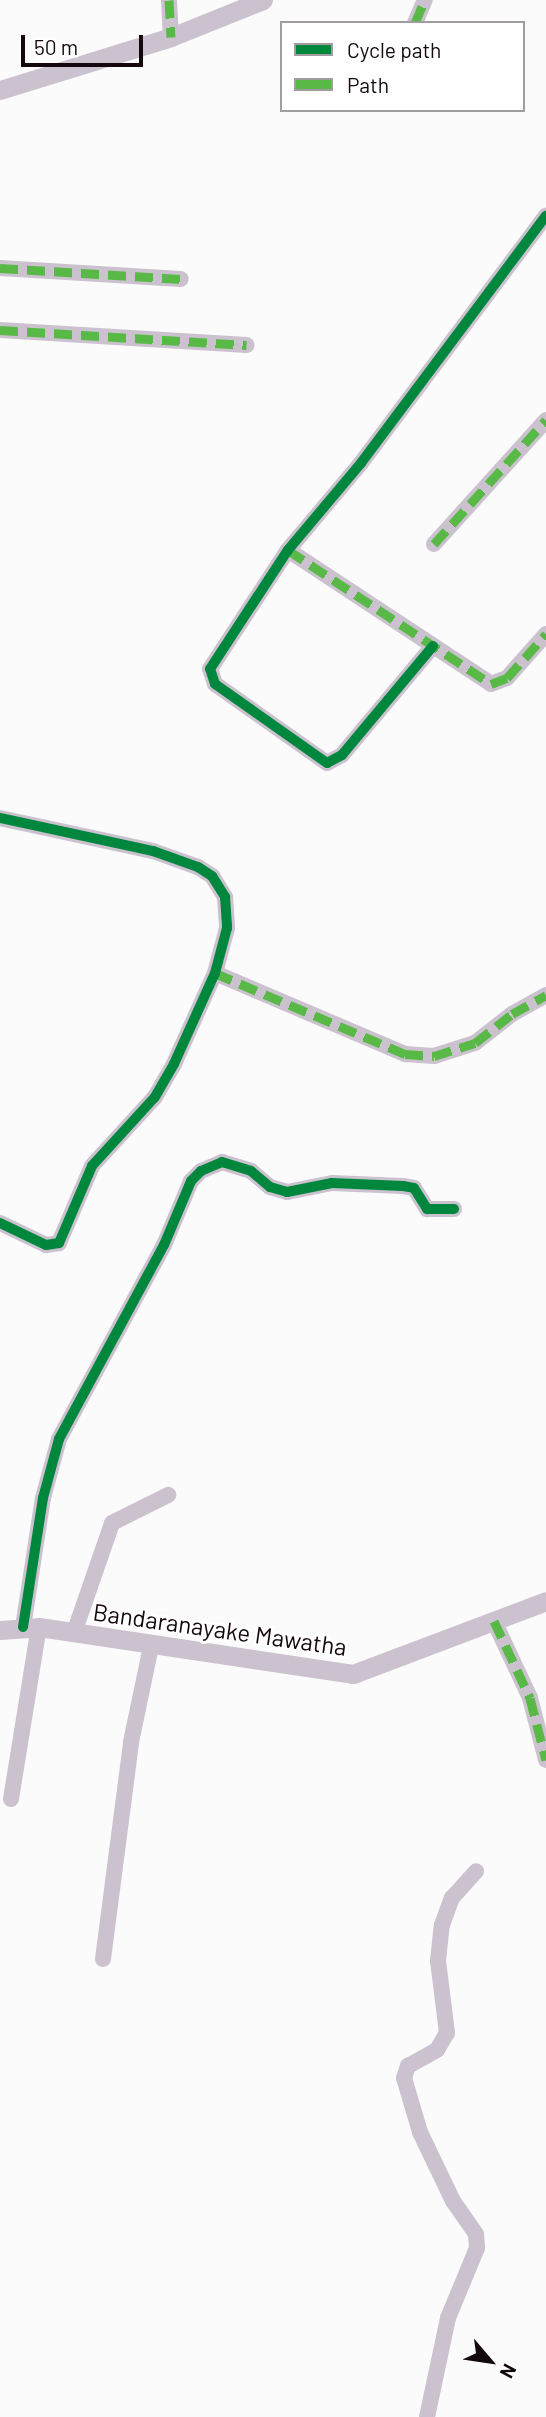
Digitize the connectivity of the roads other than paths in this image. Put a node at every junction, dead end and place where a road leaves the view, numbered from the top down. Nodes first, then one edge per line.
1 (169, 0) edge
2 (263, 0) edge
3 (425, 0) edge
4 (416, 21) edge
5 (171, 37) junction
6 (0, 90) edge
7 (546, 216) edge
8 (0, 268) edge
9 (181, 279) dead end
10 (0, 330) edge
11 (247, 345) dead end
12 (546, 420) edge
13 (434, 544) dead end
14 (288, 550) junction
15 (546, 634) edge
16 (433, 646) junction
17 (0, 818) edge
18 (215, 973) junction
19 (546, 995) edge
20 (454, 1209) dead end
21 (0, 1223) edge
22 (168, 1495) dead end
23 (546, 1601) edge
24 (494, 1620) junction
25 (31, 1627) junction
26 (0, 1630) edge
27 (74, 1633) junction
28 (151, 1646) junction
29 (546, 1760) edge
30 (10, 1799) dead end
31 (476, 1871) dead end
32 (103, 1959) dead end
33 (427, 2417) edge

1 - 5 street
2 - 5 street
3 - 4 street
5 - 6 street
7 - 14 street
8 - 9 street
10 - 11 street
12 - 13 street
14 - 16 street
14 - 16 street
15 - 16 street
17 - 18 street
18 - 19 street
18 - 21 street
20 - 25 street
22 - 27 street
23 - 24 street, Bandaranayake Mawatha
24 - 28 street, Bandaranayake Mawatha
24 - 29 street
25 - 26 street, Bandaranayake Mawatha
25 - 27 street, Bandaranayake Mawatha
25 - 30 street
27 - 28 street, Bandaranayake Mawatha
28 - 32 street
31 - 33 street

